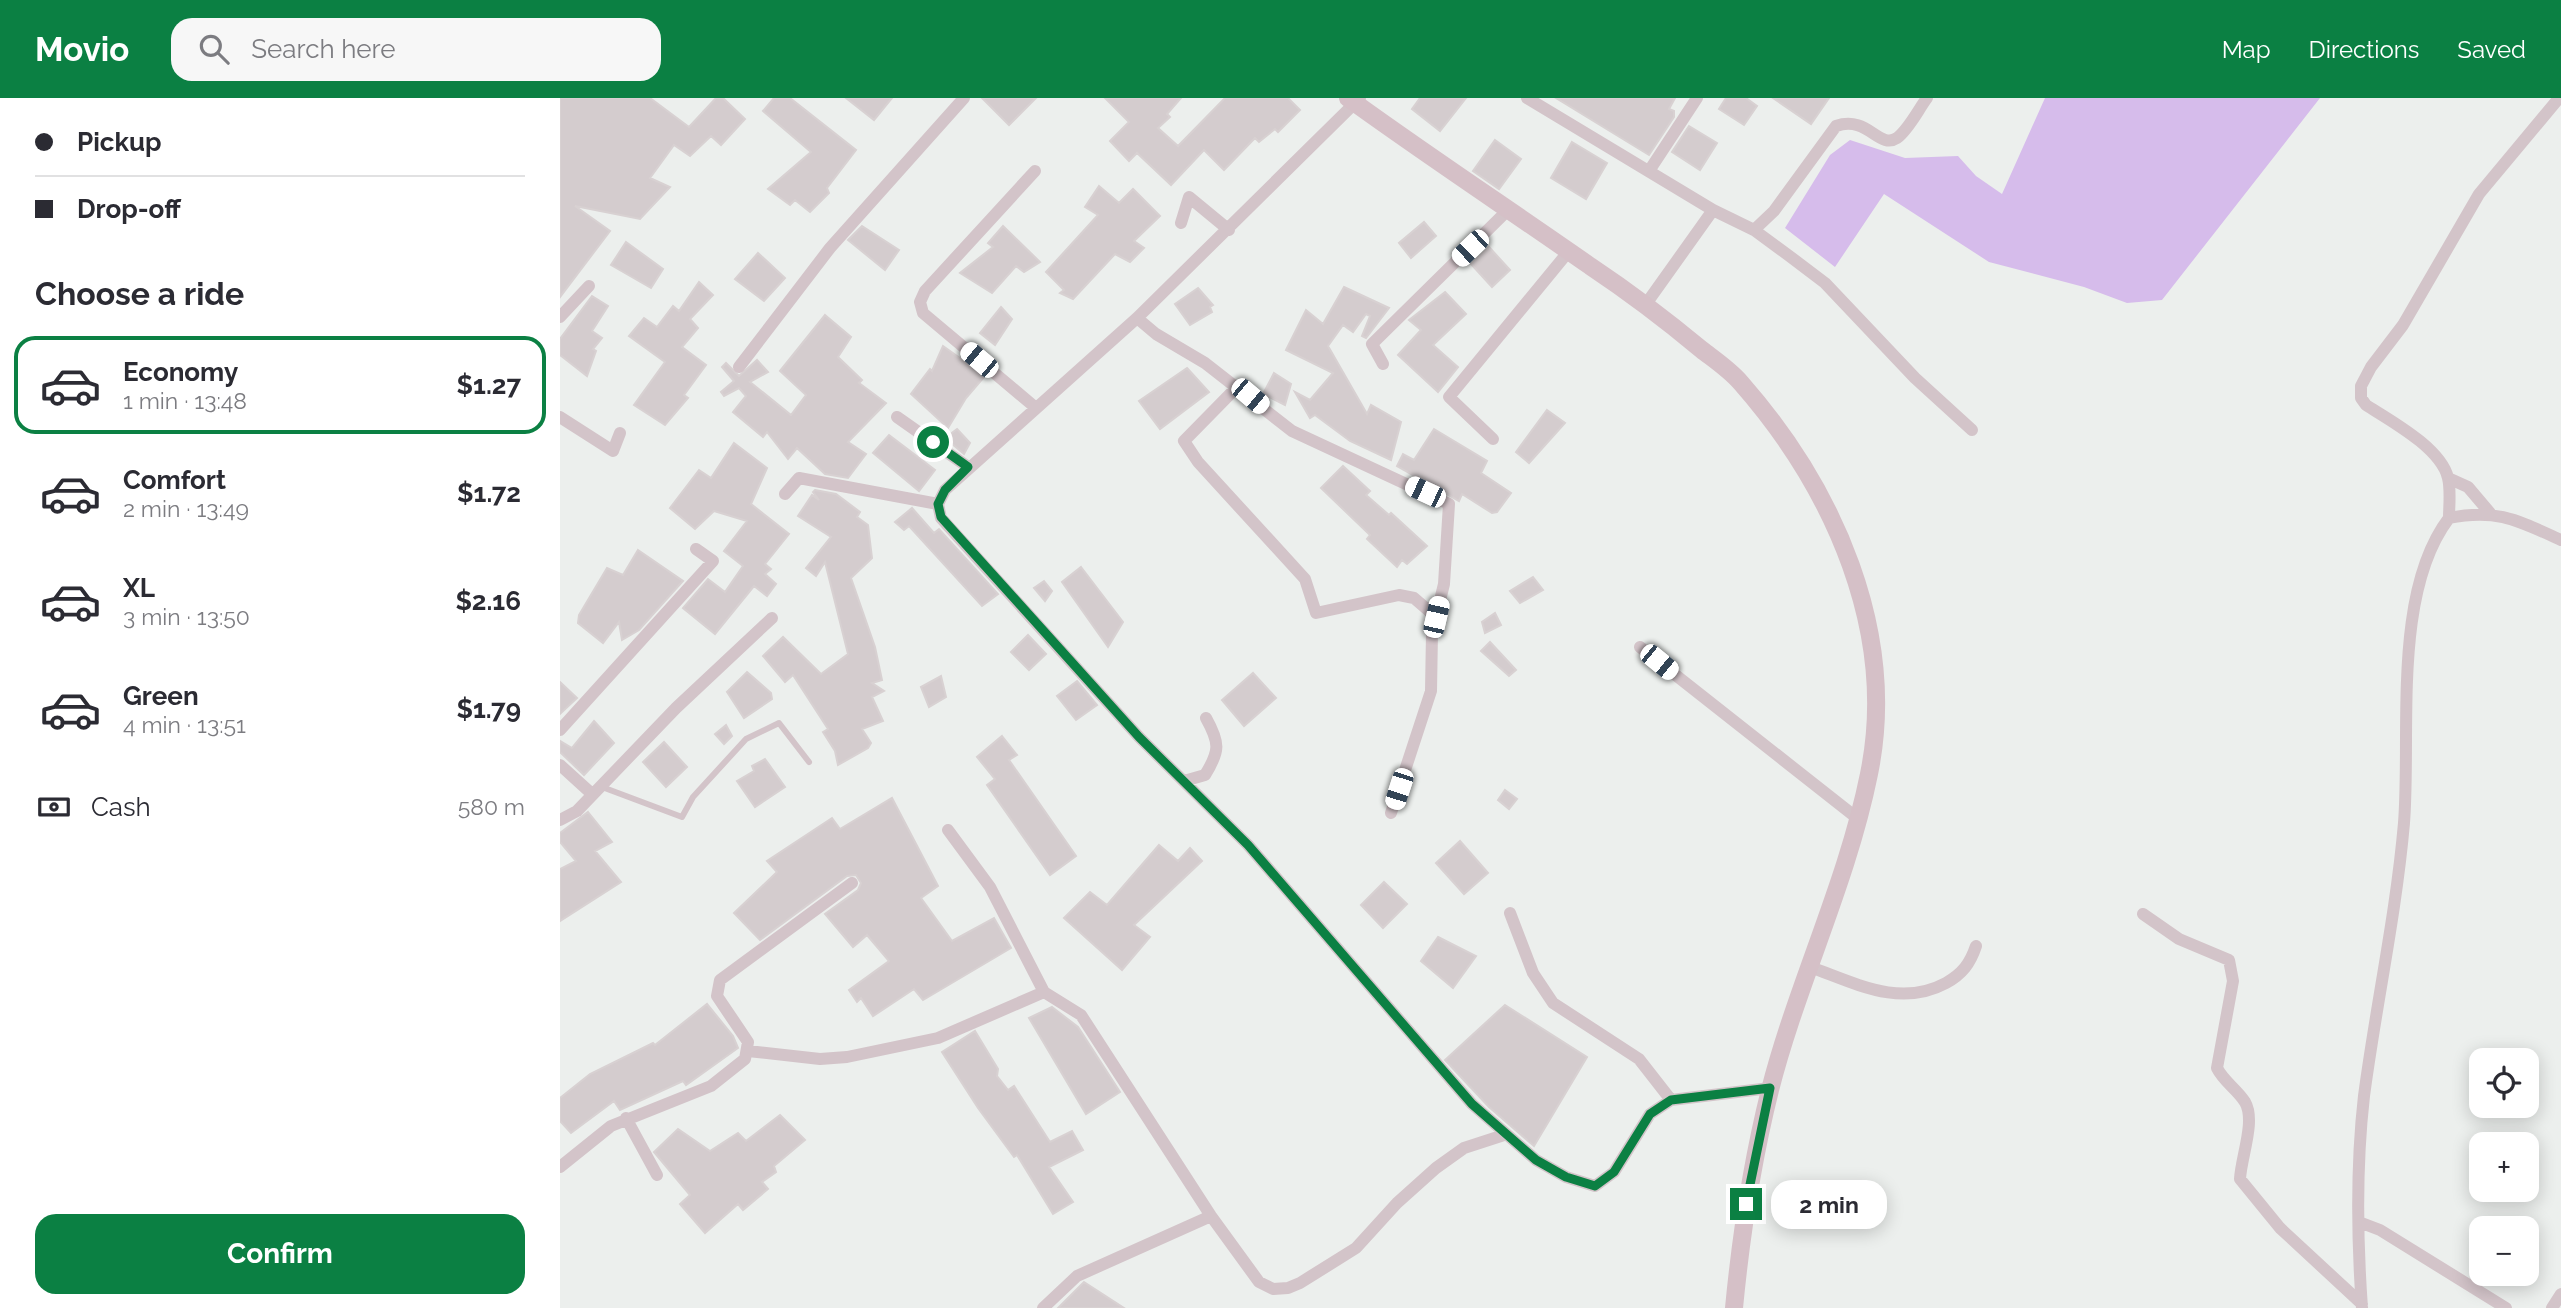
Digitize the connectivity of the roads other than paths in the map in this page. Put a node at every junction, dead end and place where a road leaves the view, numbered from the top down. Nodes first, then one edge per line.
1 (964, 98) edge
2 (1527, 98) edge
3 (1697, 98) edge
4 (1927, 98) edge
5 (2558, 98) edge
6 (1355, 100) edge
7 (1035, 171) dead end
8 (1649, 171) junction
9 (1509, 209) junction
10 (1713, 210) junction
11 (1181, 223) dead end
12 (1229, 230) junction
13 (1754, 230) junction
14 (1569, 251) junction
15 (589, 286) dead end
16 (1646, 304) junction
17 (560, 317) edge
18 (1137, 318) junction
19 (1383, 364) dead end
20 (738, 367) dead end
21 (1237, 387) junction
22 (1036, 408) junction
23 (560, 417) edge
24 (897, 417) dead end
25 (1972, 430) dead end
26 (620, 433) dead end
27 (1493, 439) dead end
28 (968, 467) junction
29 (2448, 478) junction
30 (785, 494) dead end
31 (938, 504) junction
32 (2490, 513) junction
33 (2449, 518) junction
34 (2561, 540) edge
35 (696, 549) dead end
36 (1436, 617) junction
37 (772, 618) dead end
38 (1640, 647) dead end
39 (1206, 718) dead end
40 (560, 730) edge
41 (809, 762) dead end
42 (560, 765) edge
43 (1184, 781) junction
44 (596, 790) junction
45 (1391, 813) dead end
46 (1857, 818) junction
47 (560, 820) edge
48 (948, 830) dead end
49 (852, 883) dead end
50 (1510, 913) dead end
51 (2143, 914) dead end
52 (1976, 946) dead end
53 (1810, 967) junction
54 (1044, 992) junction
55 (748, 1051) junction
56 (1770, 1088) junction
57 (1671, 1100) junction
58 (626, 1118) junction
59 (1504, 1135) junction
60 (560, 1167) edge
61 (657, 1175) dead end
62 (1210, 1216) junction
63 (2359, 1222) junction
64 (2561, 1294) edge
65 (2362, 1306) edge
66 (1043, 1308) edge
67 (1734, 1308) edge
68 (2506, 1308) edge
69 (2552, 1308) edge

1 - 20 street
2 - 8 street
3 - 8 street
4 - 13 street
5 - 29 street
6 - 9 main road
6 - 12 street
7 - 22 street
8 - 10 street
9 - 14 main road
9 - 19 street
10 - 13 street
10 - 16 street
11 - 12 street
12 - 18 street
13 - 25 street
14 - 16 main road
14 - 27 street
15 - 17 street
16 - 46 main road
18 - 21 street
18 - 22 street
21 - 36 street
21 - 36 street
22 - 28 street
23 - 26 street
24 - 28 street
28 - 31 street
29 - 32 street
29 - 33 street
30 - 31 street
31 - 43 street
32 - 33 street
32 - 34 street
33 - 63 street
35 - 40 street
36 - 45 street
37 - 44 street
38 - 46 street
39 - 43 street
41 - 44 lane
42 - 44 street
43 - 59 street
44 - 47 street
46 - 53 main road
48 - 54 street
49 - 55 street
50 - 57 street
51 - 65 street
52 - 53 street
53 - 56 main road
54 - 55 street
54 - 62 street
55 - 58 street
56 - 57 street
56 - 67 main road
57 - 59 street
58 - 60 street
58 - 61 street
59 - 62 street
62 - 66 street
63 - 65 street
63 - 68 street
64 - 69 street

